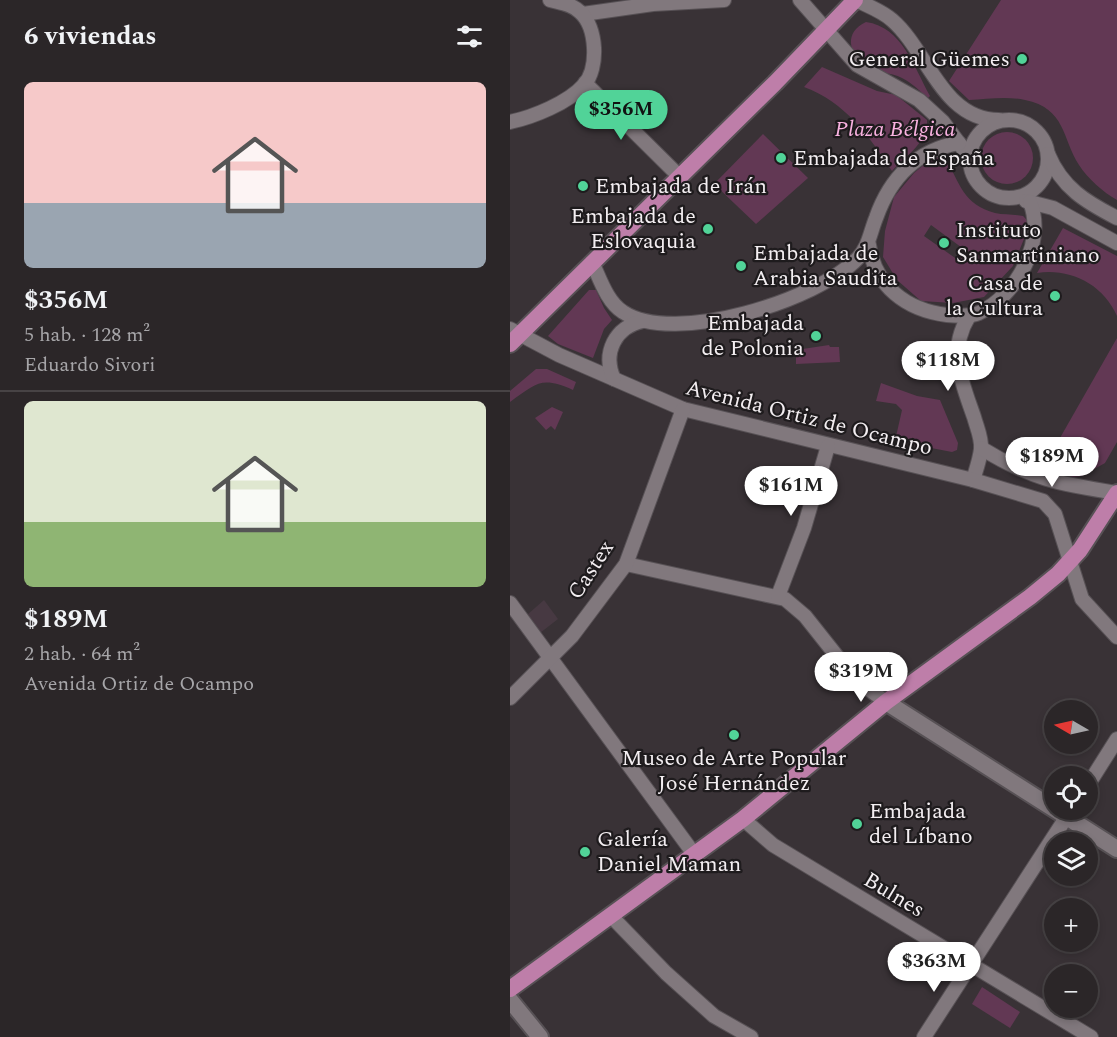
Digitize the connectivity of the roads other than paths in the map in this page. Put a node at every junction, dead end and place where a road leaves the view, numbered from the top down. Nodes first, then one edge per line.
1 (550, 0) edge
2 (724, 0) edge
3 (800, 0) edge
4 (855, 0) edge
5 (583, 14) junction
6 (828, 29) junction
7 (585, 83) junction
8 (1004, 120) junction
9 (510, 122) edge
10 (959, 143) junction
11 (1047, 152) junction
12 (970, 163) junction
13 (679, 176) junction
14 (1015, 198) junction
15 (1030, 202) junction
16 (1117, 218) edge
17 (1117, 243) edge
18 (869, 245) junction
19 (592, 262) junction
20 (969, 316) junction
21 (643, 321) junction
22 (513, 336) edge
23 (614, 379) junction
24 (683, 409) junction
25 (828, 446) junction
26 (981, 448) junction
27 (973, 480) junction
28 (1117, 493) edge
29 (1070, 561) junction
30 (626, 564) junction
31 (778, 596) junction
32 (510, 603) edge
33 (1117, 637) edge
34 (551, 658) junction
35 (510, 698) edge
36 (886, 702) junction
37 (1117, 739) edge
38 (1098, 769) edge
39 (1044, 799) edge
40 (743, 819) junction
41 (1064, 820) edge
42 (1076, 820) edge
43 (1117, 849) edge
44 (694, 854) junction
45 (610, 916) junction
46 (970, 965) junction
47 (510, 989) edge
48 (510, 1000) edge
49 (540, 1037) edge
50 (751, 1037) edge
51 (924, 1037) edge
52 (1091, 1037) edge

1 - 5 street
2 - 5 street
3 - 6 street
4 - 6 main road
4 - 8 street
5 - 7 street
6 - 10 street
6 - 13 main road
7 - 9 street
7 - 13 street
8 - 11 street
8 - 12 street
10 - 12 street
10 - 18 street
11 - 14 street
11 - 16 street
12 - 14 street
13 - 19 main road
14 - 15 street
15 - 17 street
15 - 20 street
18 - 20 street
18 - 21 street
19 - 21 street
19 - 22 main road
20 - 26 street
21 - 23 street
22 - 23 street, Avenida Ortiz de Ocampo
23 - 24 street, Avenida Ortiz de Ocampo
24 - 25 street, Avenida Ortiz de Ocampo
24 - 30 street, Castex
25 - 27 street, Avenida Ortiz de Ocampo
25 - 31 street
26 - 27 street
26 - 28 street
27 - 29 street, Avenida Ortiz de Ocampo
28 - 29 main road
29 - 33 street, Avenida Ortiz de Ocampo
29 - 36 main road
30 - 31 street
30 - 34 street, Castex
31 - 36 street
32 - 34 street
34 - 35 street, Castex
34 - 44 street
36 - 39 main road
36 - 40 main road
37 - 38 street
40 - 44 main road
40 - 46 street, Bulnes
41 - 46 street
42 - 43 main road
44 - 45 main road
45 - 47 main road
45 - 50 street
46 - 51 street
46 - 52 street, Bulnes
48 - 49 main road

